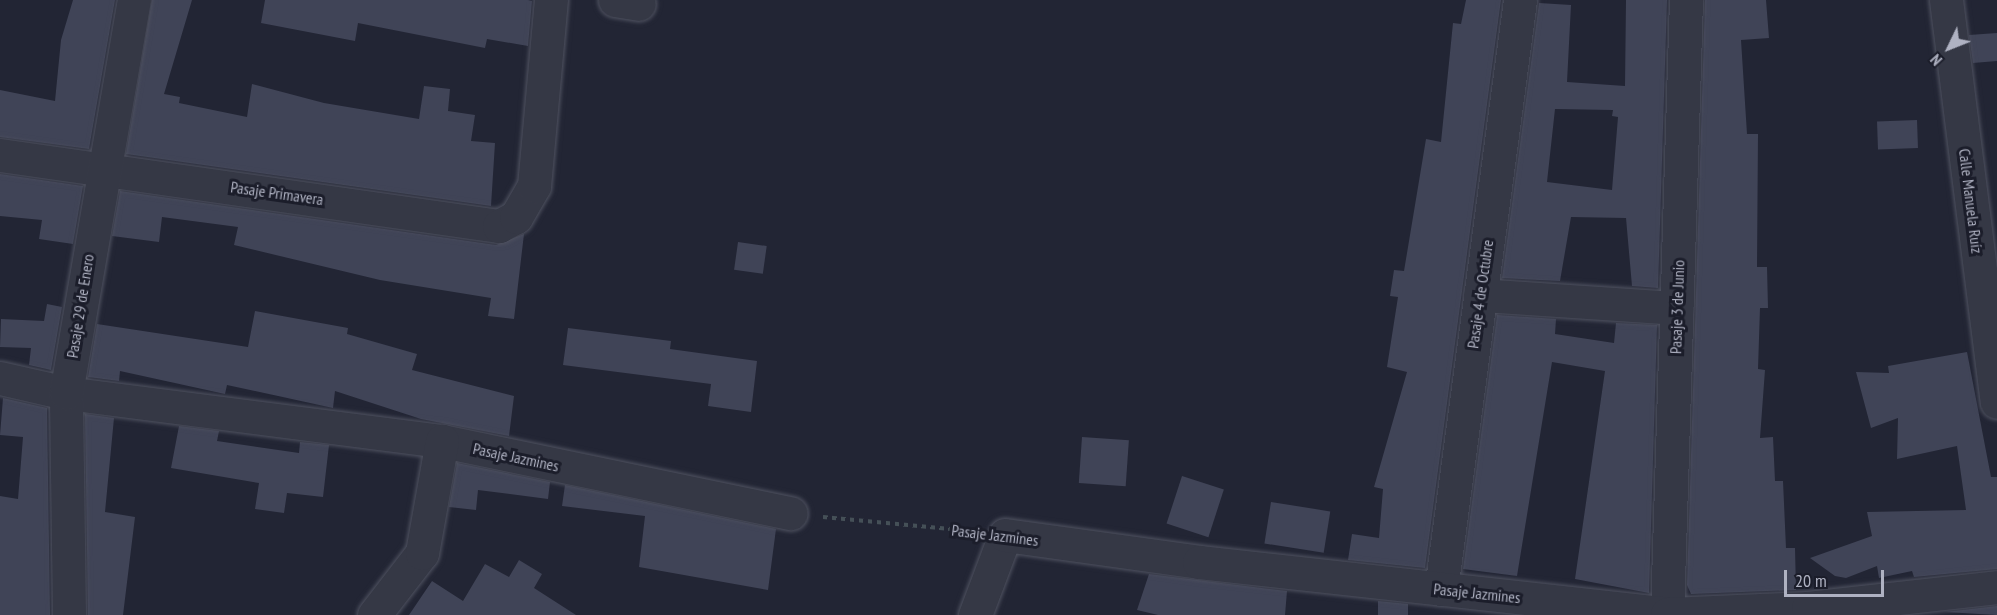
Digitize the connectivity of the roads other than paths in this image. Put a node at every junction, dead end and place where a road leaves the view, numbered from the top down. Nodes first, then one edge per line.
1 (134, 0) edge
2 (551, 0) edge
3 (1520, 0) edge
4 (1686, 0) edge
5 (1946, 0) edge
6 (0, 155) edge
7 (102, 168) junction
8 (1480, 295) junction
9 (1677, 308) junction
10 (0, 378) edge
11 (66, 393) junction
12 (1997, 402) edge
13 (442, 441) junction
14 (791, 513) road end
15 (1997, 587) edge
16 (1441, 589) junction
17 (1667, 614) edge
18 (69, 615) edge
19 (374, 615) edge
20 (975, 615) edge

1 - 7 street, Pasaje 29 de Enero
2 - 7 street, Pasaje Primavera
3 - 8 street, Pasaje 4 de Octubre
4 - 9 street, Pasaje 3 de Junio
5 - 12 street, Calle Manuela Ruíz
6 - 7 street, Pasaje Primavera
7 - 11 street, Pasaje 29 de Enero
8 - 9 street
8 - 16 street, Pasaje 4 de Octubre
9 - 17 street, Pasaje 3 de Junio
10 - 11 street, Pasaje Jazmines
11 - 13 street, Pasaje Jazmines
11 - 18 street, Pasaje 29 de Enero
13 - 14 street, Pasaje Jazmines
13 - 19 street
15 - 17 street, Pasaje Jazmines
16 - 17 street, Pasaje Jazmines
16 - 20 street, Pasaje Jazmines

